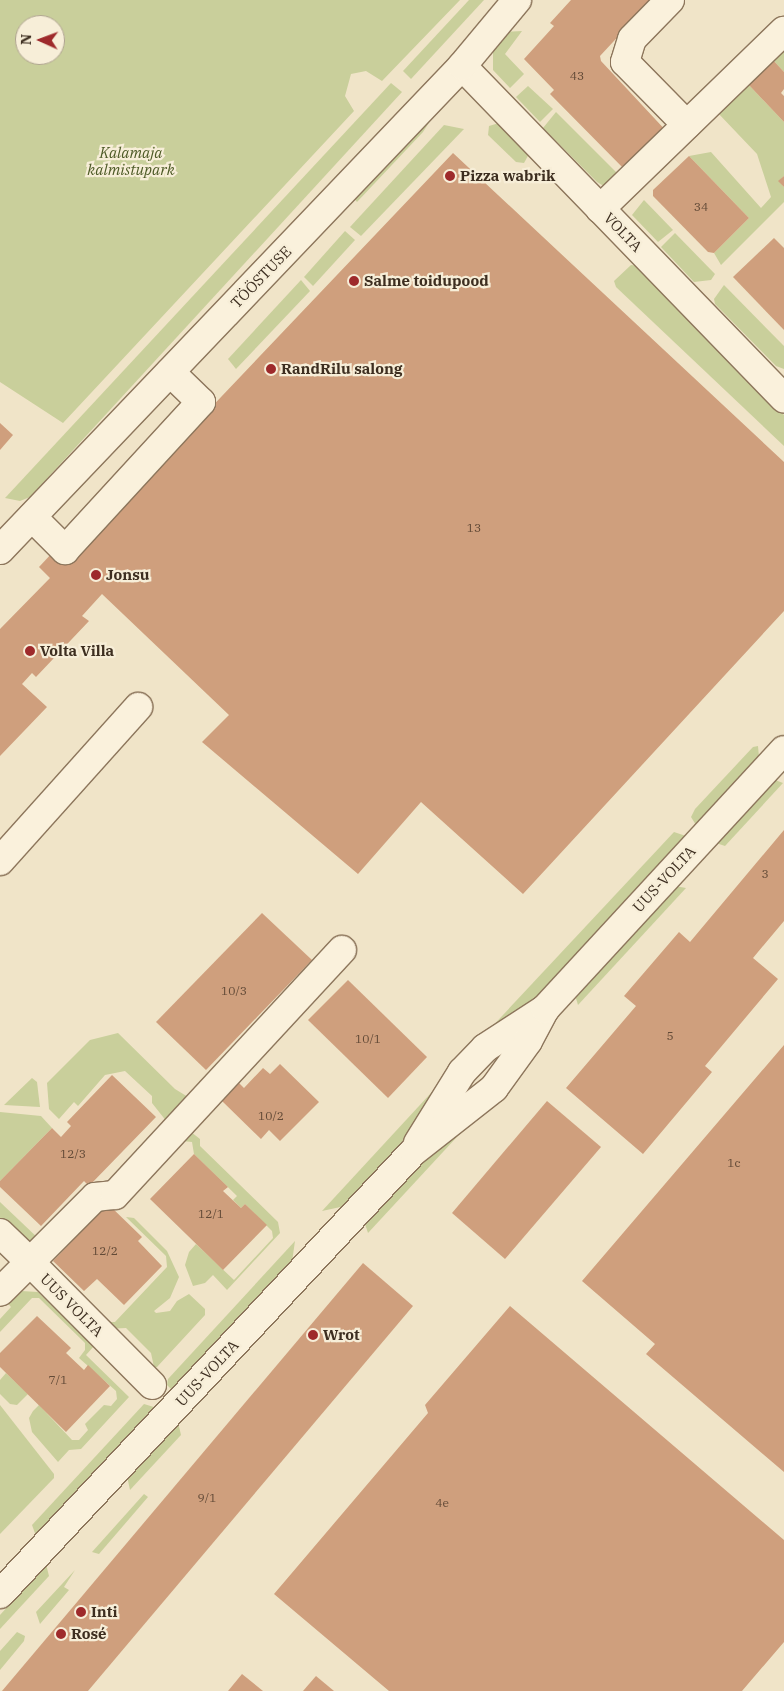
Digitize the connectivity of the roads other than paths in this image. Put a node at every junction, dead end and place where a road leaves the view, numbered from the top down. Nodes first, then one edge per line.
1 (517, 0) edge
2 (670, 0) edge
3 (784, 32) edge
4 (462, 66) junction
5 (687, 125) junction
6 (600, 209) junction
7 (170, 372) junction
8 (784, 398) edge
9 (32, 517) junction
10 (4, 538) edge
11 (138, 707) dead end
12 (784, 750) edge
13 (0, 861) edge
14 (342, 950) dead end
15 (0, 1233) edge
16 (30, 1262) junction
17 (0, 1292) edge
18 (152, 1385) dead end
19 (2, 1586) edge

1 - 4 street, TÖÖSTUSE
2 - 5 street
3 - 5 street
4 - 6 street, VOLTA
4 - 7 street, TÖÖSTUSE
5 - 6 street
6 - 8 street, VOLTA
7 - 9 street, TÖÖSTUSE
7 - 9 street
9 - 10 street, TÖÖSTUSE
11 - 13 street
12 - 19 street, UUS-VOLTA
14 - 16 street, UUS VOLTA
15 - 16 street
16 - 17 street
16 - 18 street, UUS VOLTA

